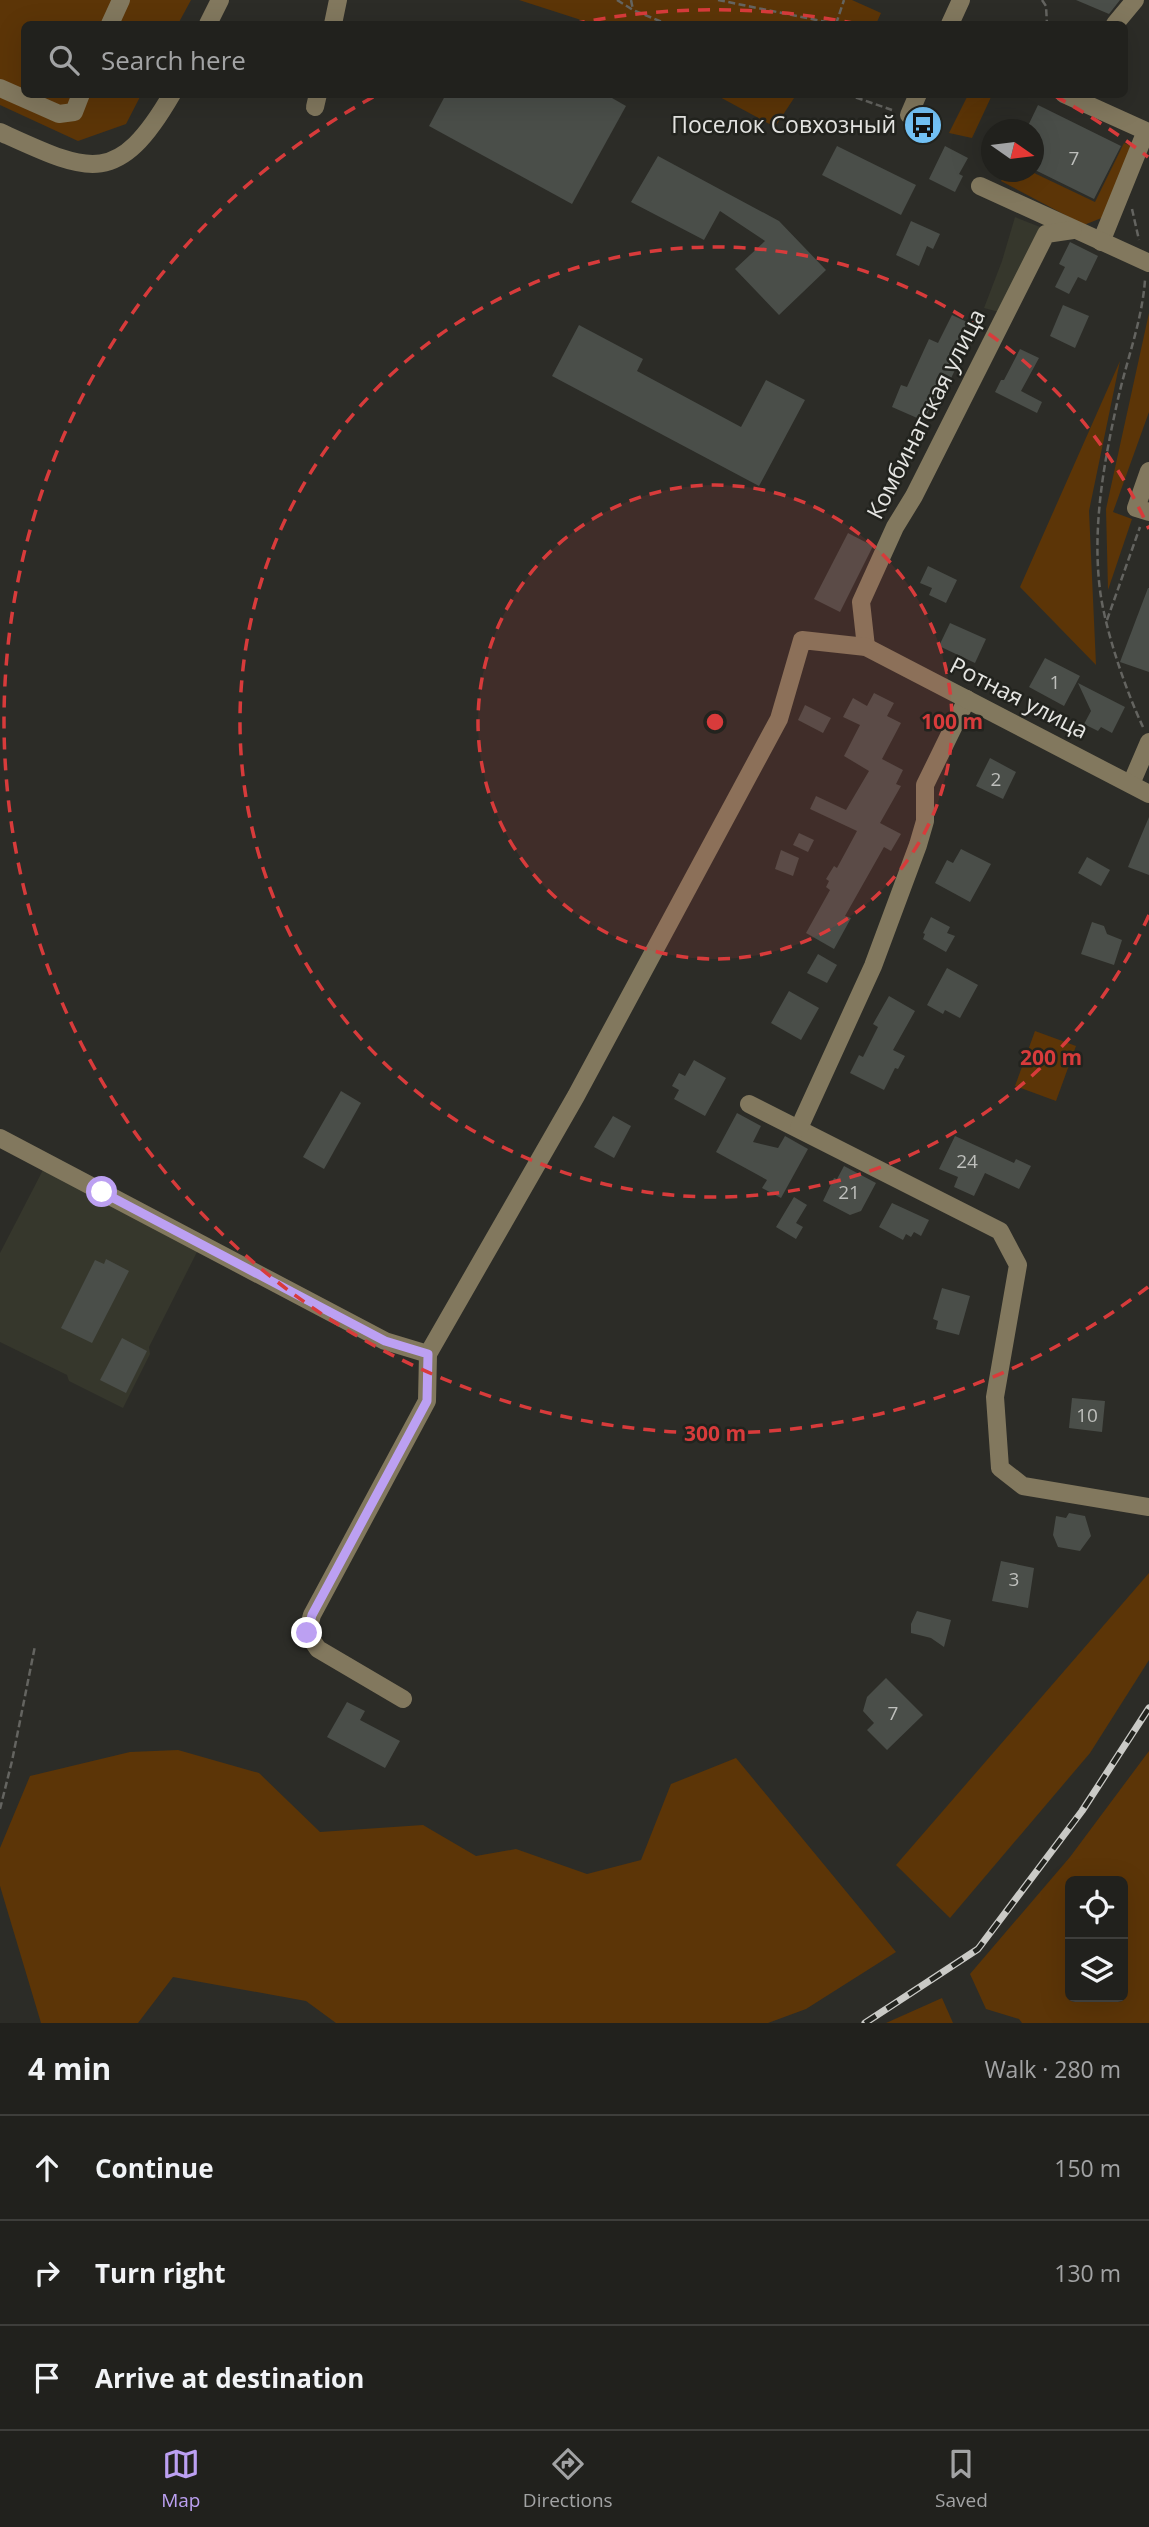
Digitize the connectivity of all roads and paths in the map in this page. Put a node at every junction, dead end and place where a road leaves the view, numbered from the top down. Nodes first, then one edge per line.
1 (121, 0) edge
2 (220, 0) edge
3 (338, 0) edge
4 (617, 0) edge
5 (631, 0) edge
6 (718, 0) edge
7 (844, 0) edge
8 (961, 0) edge
9 (1042, 0) edge
10 (1135, 0) edge
11 (633, 10) junction
12 (111, 21) edge
13 (210, 21) edge
14 (334, 21) edge
15 (660, 21) edge
16 (821, 21) edge
17 (837, 21) edge
18 (956, 21) edge
19 (1047, 21) edge
20 (1118, 21) edge
21 (0, 88) edge
22 (21, 97) edge
23 (23, 98) edge
24 (79, 98) edge
25 (170, 98) edge
26 (857, 98) edge
27 (916, 98) edge
28 (1083, 98) edge
29 (909, 115) joint
30 (0, 132) edge
31 (1147, 132) edge
32 (980, 186) dead end
33 (1073, 230) junction
34 (1101, 242) junction
35 (1148, 262) edge
36 (1149, 471) edge
37 (1147, 512) edge
38 (1107, 620) junction
39 (866, 647) junction
40 (967, 699) junction
41 (1147, 736) edge
42 (1130, 784) junction
43 (1149, 794) edge
44 (749, 1104) dead end
45 (799, 1128) junction
46 (0, 1138) edge
47 (428, 1354) junction
48 (1149, 1507) edge
49 (35, 1646) dead end
50 (403, 1699) dead end
51 (0, 1809) edge

1 - 12 street
2 - 13 street
3 - 14 street
4 - 11 path
5 - 11 path
6 - 16 path
7 - 17 path
8 - 18 street
9 - 19 path
10 - 20 street
11 - 15 path
21 - 22 street
23 - 24 street
25 - 30 street
26 - 29 path
27 - 29 street
28 - 31 street
31 - 34 street
32 - 33 street
33 - 34 street
33 - 39 street, Комбинатская улица
34 - 35 street
35 - 38 path
36 - 37 street
37 - 38 path
38 - 41 path
39 - 40 street, Ротная улица
39 - 47 street
40 - 42 street, Ротная улица
40 - 45 street
41 - 42 street
42 - 43 street, Ротная улица
44 - 45 street
45 - 48 street
46 - 47 street
47 - 50 street
49 - 51 path

